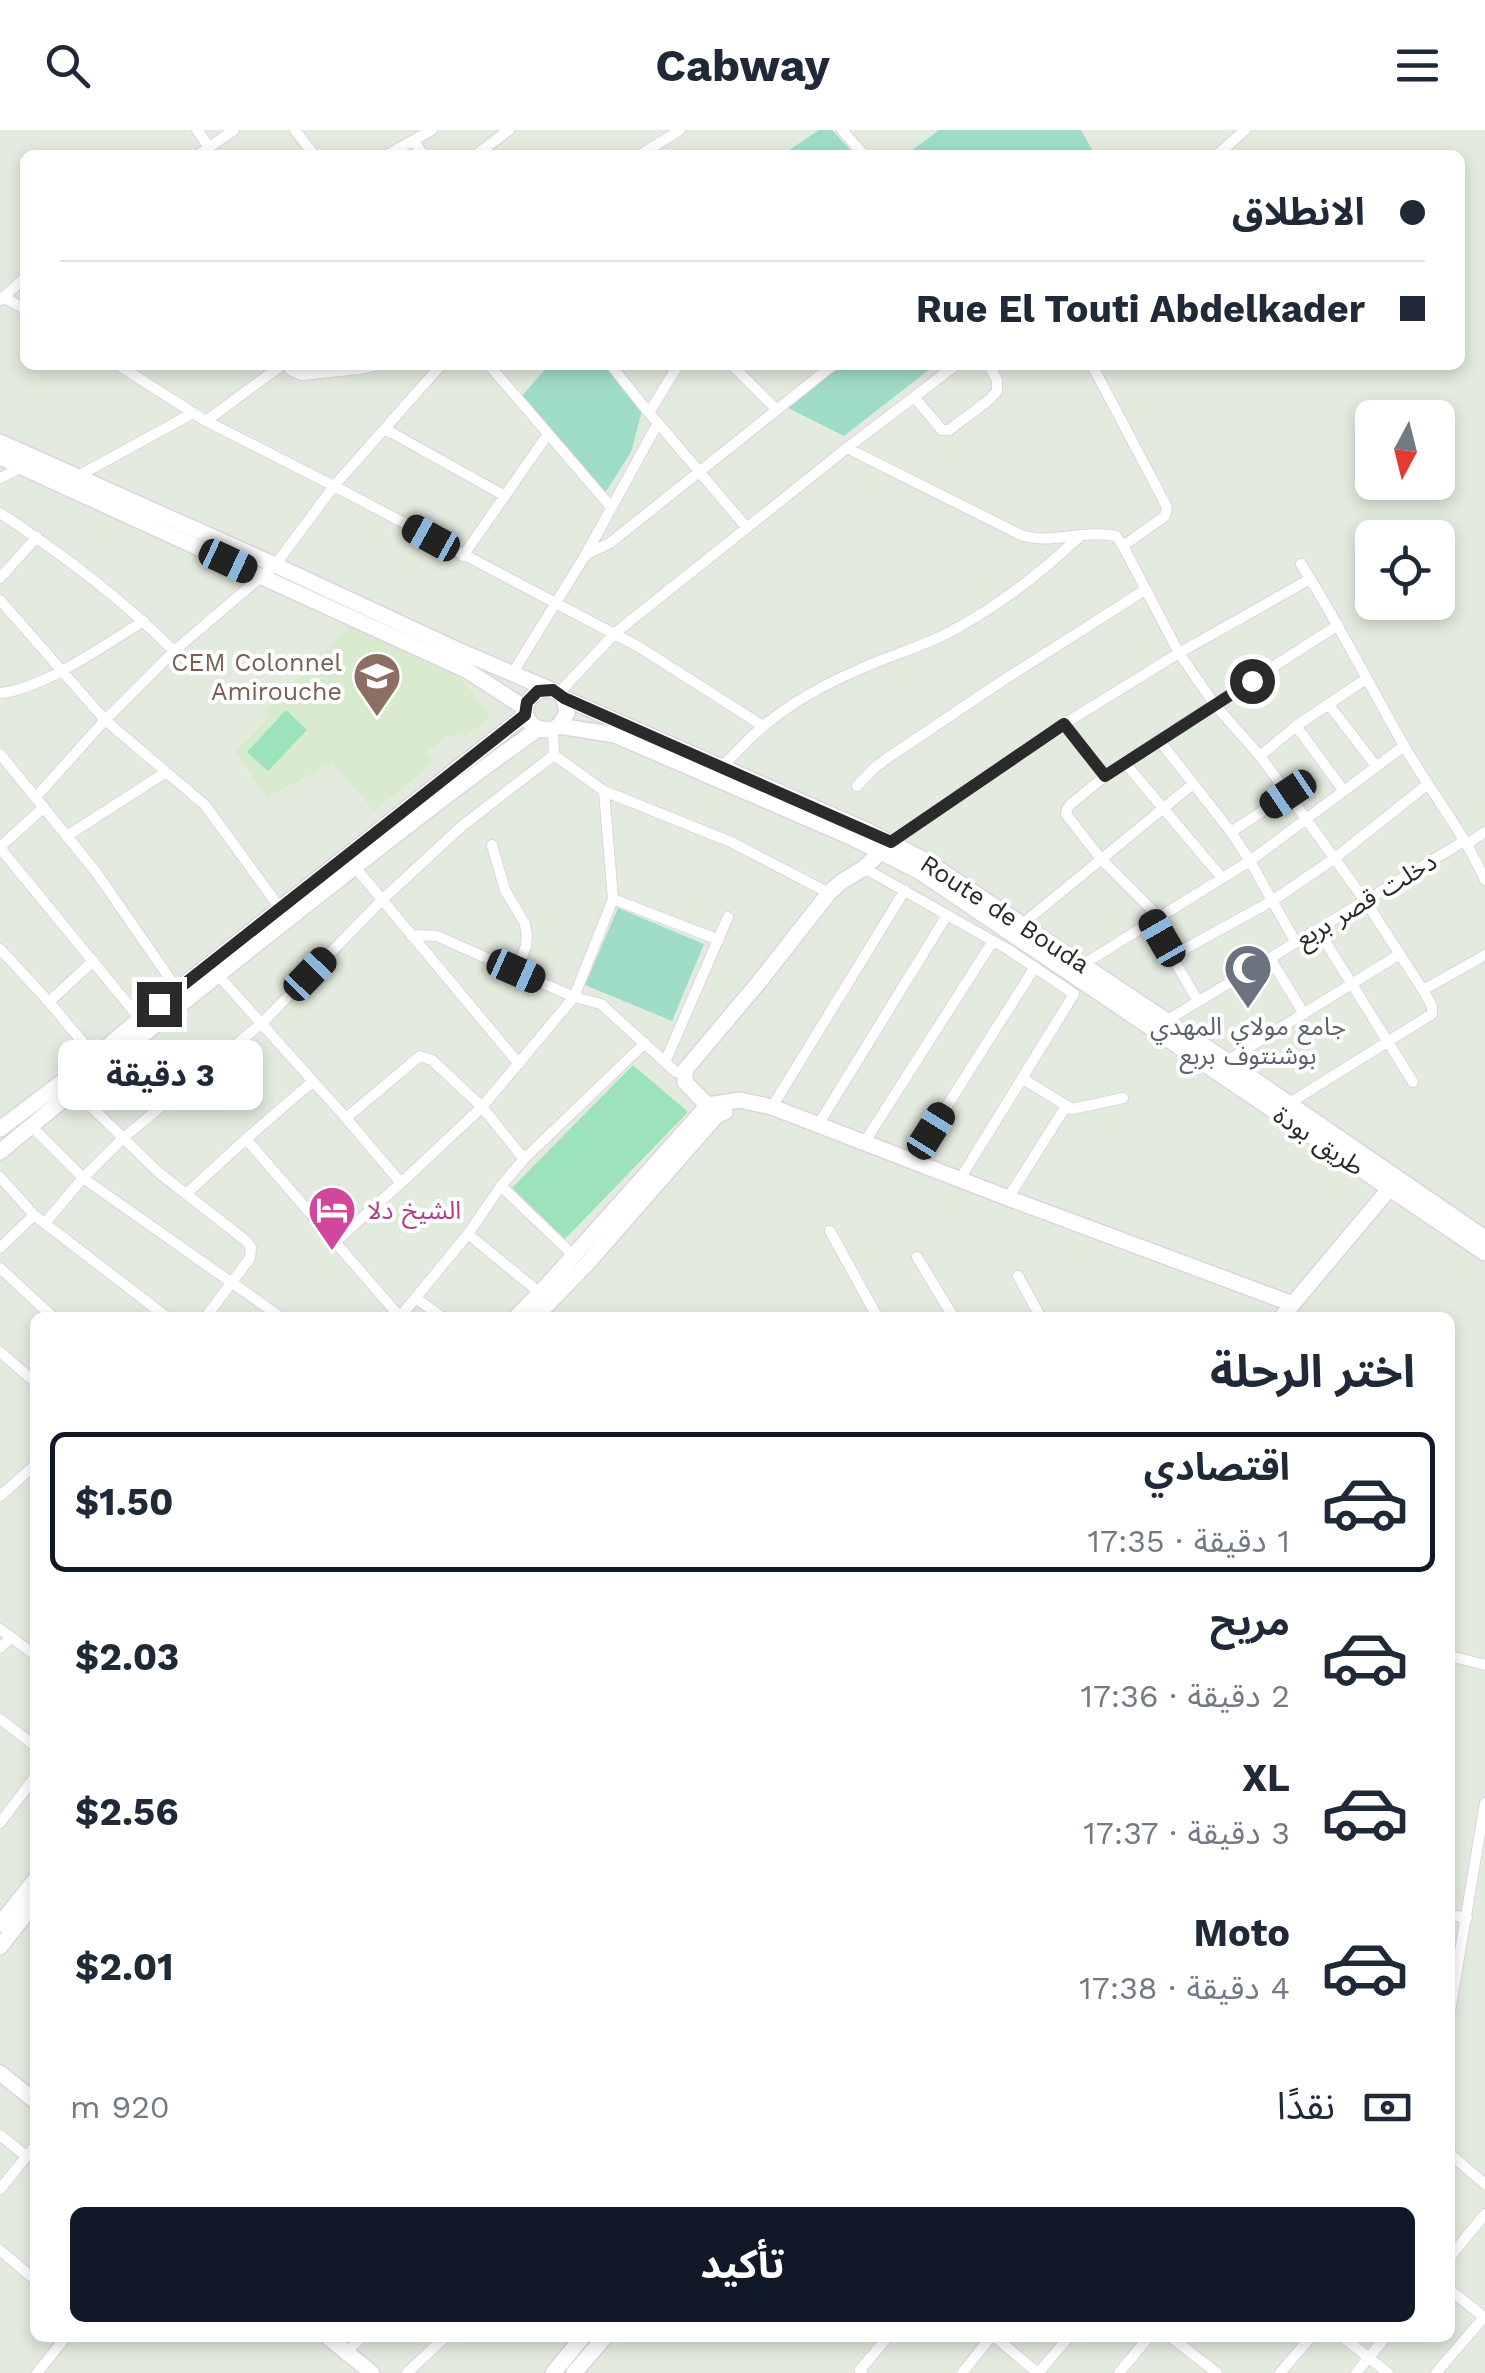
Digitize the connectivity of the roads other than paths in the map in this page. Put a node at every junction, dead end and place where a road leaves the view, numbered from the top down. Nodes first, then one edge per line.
1 (197, 130) edge
2 (234, 130) edge
3 (295, 130) edge
4 (510, 130) edge
5 (680, 130) edge
6 (842, 130) edge
7 (1245, 130) edge
8 (426, 131) edge
9 (412, 141) junction
10 (209, 147) junction
11 (205, 150) edge
12 (310, 150) edge
13 (396, 150) edge
14 (420, 150) edge
15 (483, 150) edge
16 (648, 150) edge
17 (860, 150) edge
18 (1223, 150) edge
19 (126, 370) edge
20 (277, 370) edge
21 (291, 370) edge
22 (349, 370) edge
23 (437, 370) edge
24 (493, 370) edge
25 (615, 370) edge
26 (675, 370) edge
27 (737, 370) edge
28 (827, 370) edge
29 (949, 370) edge
30 (992, 370) edge
31 (1095, 370) edge
32 (914, 396) junction
33 (777, 410) junction
34 (193, 413) junction
35 (649, 413) junction
36 (206, 421) junction
37 (658, 423) junction
38 (385, 429) junction
39 (548, 434) junction
40 (0, 442) edge
41 (847, 448) junction
42 (0, 456) edge
43 (26, 462) junction
44 (700, 470) junction
45 (78, 476) junction
46 (0, 478) edge
47 (334, 486) junction
48 (505, 496) junction
49 (611, 507) junction
50 (0, 513) edge
51 (747, 528) junction
52 (1080, 536) junction
53 (37, 538) junction
54 (1123, 546) junction
55 (586, 554) junction
56 (464, 556) junction
57 (275, 564) junction
58 (1300, 564) dead end
59 (262, 576) junction
60 (0, 578) edge
61 (1310, 579) junction
62 (1145, 590) junction
63 (0, 600) edge
64 (555, 601) junction
65 (144, 621) junction
66 (1338, 625) junction
67 (615, 633) junction
68 (174, 651) junction
69 (1179, 653) junction
70 (60, 670) junction
71 (512, 674) junction
72 (1366, 679) junction
73 (0, 692) edge
74 (559, 694) junction
75 (1216, 705) junction
76 (1329, 705) junction
77 (525, 712) junction
78 (105, 720) junction
79 (1064, 724) junction
80 (763, 726) junction
81 (1296, 726) junction
82 (550, 728) junction
83 (1159, 740) junction
84 (1404, 746) junction
85 (0, 754) edge
86 (554, 755) junction
87 (1260, 756) junction
88 (1125, 763) junction
89 (1376, 766) junction
90 (722, 767) junction
91 (166, 772) junction
92 (1105, 776) junction
93 (1193, 784) junction
94 (1428, 784) junction
95 (857, 786) dead end
96 (604, 791) junction
97 (1344, 791) junction
98 (1288, 794) junction
99 (36, 796) junction
100 (44, 807) junction
101 (1163, 809) junction
102 (1307, 819) junction
103 (1231, 832) junction
104 (1485, 832) edge
105 (67, 836) junction
106 (1465, 842) junction
107 (492, 845) dead end
108 (886, 846) junction
109 (0, 848) edge
110 (1335, 858) junction
111 (1102, 859) junction
112 (1250, 861) junction
113 (355, 868) junction
114 (864, 868) junction
115 (1222, 878) junction
116 (1485, 880) edge
117 (904, 890) junction
118 (829, 892) junction
119 (612, 899) junction
120 (382, 900) junction
121 (1272, 901) junction
122 (1366, 902) junction
123 (280, 908) junction
124 (947, 914) junction
125 (728, 917) dead end
126 (1155, 919) junction
127 (1020, 925) junction
128 (1318, 930) junction
129 (411, 935) junction
130 (719, 940) junction
131 (993, 941) junction
132 (1296, 943) junction
133 (0, 949) edge
134 (1400, 954) junction
135 (1485, 955) edge
136 (1172, 956) junction
137 (1270, 958) junction
138 (93, 960) junction
139 (1082, 965) junction
140 (1034, 967) junction
141 (516, 971) junction
142 (218, 974) junction
143 (1351, 984) junction
144 (178, 990) junction
145 (1424, 990) junction
146 (574, 997) junction
147 (1198, 1001) junction
148 (48, 1002) junction
149 (1304, 1014) junction
150 (140, 1019) junction
151 (262, 1022) junction
152 (1159, 1026) junction
153 (1386, 1042) junction
154 (645, 1043) junction
155 (95, 1057) junction
156 (1227, 1061) junction
157 (665, 1062) junction
158 (519, 1064) junction
159 (683, 1074) junction
160 (1023, 1079) junction
161 (312, 1082) junction
162 (1412, 1082) dead end
163 (74, 1090) junction
164 (1123, 1098) dead end
165 (1288, 1104) junction
166 (1066, 1106) junction
167 (482, 1107) junction
168 (772, 1107) junction
169 (712, 1110) junction
170 (346, 1118) junction
171 (818, 1125) junction
172 (30, 1126) junction
173 (122, 1139) junction
174 (246, 1139) junction
175 (2, 1140) edge
176 (864, 1142) junction
177 (524, 1159) junction
178 (912, 1161) junction
179 (0, 1177) edge
180 (82, 1178) junction
181 (960, 1179) junction
182 (401, 1183) junction
183 (501, 1186) junction
184 (1390, 1188) junction
185 (186, 1194) junction
186 (1008, 1198) junction
187 (34, 1215) junction
188 (44, 1223) junction
189 (830, 1232) dead end
190 (468, 1234) junction
191 (1478, 1238) edge
192 (335, 1242) junction
193 (0, 1248) edge
194 (1485, 1253) edge
195 (574, 1256) junction
196 (917, 1257) dead end
197 (0, 1268) edge
198 (1018, 1276) dead end
199 (232, 1282) junction
200 (540, 1294) junction
201 (416, 1298) junction
202 (1293, 1304) junction
203 (48, 1312) edge
204 (160, 1312) edge
205 (210, 1312) edge
206 (274, 1312) edge
207 (396, 1312) edge
208 (404, 1312) edge
209 (435, 1312) edge
210 (521, 1312) edge
211 (540, 1312) edge
212 (875, 1312) edge
213 (950, 1312) edge
214 (1037, 1312) edge
215 (1286, 1312) edge
216 (0, 1352) edge
217 (30, 1378) edge
218 (30, 1469) edge
219 (0, 1496) edge
220 (0, 1629) edge
221 (11, 1637) junction
222 (0, 1648) edge
223 (30, 1652) edge
224 (1455, 1661) edge
225 (1485, 1665) edge
226 (0, 1719) edge
227 (30, 1742) edge
228 (30, 1782) edge
229 (1485, 1803) edge
230 (5, 1806) edge
231 (0, 1823) edge
232 (30, 1886) edge
233 (1472, 1893) junction
234 (1485, 1895) edge
235 (30, 1908) edge
236 (1455, 1916) edge
237 (1467, 1918) junction
238 (0, 1924) edge
239 (0, 1946) edge
240 (1455, 1984) edge
241 (0, 2073) edge
242 (30, 2094) edge
243 (0, 2135) edge
244 (30, 2152) edge
245 (26, 2156) junction
246 (1455, 2159) edge
247 (1485, 2184) edge
248 (0, 2189) edge
249 (1485, 2214) edge
250 (0, 2250) edge
251 (1455, 2251) edge
252 (30, 2276) edge
253 (1455, 2294) edge
254 (1484, 2318) edge
255 (62, 2342) edge
256 (334, 2342) edge
257 (356, 2342) edge
258 (440, 2342) edge
259 (579, 2342) edge
260 (601, 2342) edge
261 (884, 2342) edge
262 (989, 2342) edge
263 (998, 2342) edge
264 (1065, 2342) edge
265 (1145, 2342) edge
266 (1177, 2342) edge
267 (1307, 2342) edge
268 (1349, 2342) edge
269 (1382, 2342) edge
270 (347, 2352) junction
271 (1368, 2358) junction
272 (862, 2372) edge
273 (37, 2373) edge
274 (372, 2373) edge
275 (407, 2373) edge
276 (553, 2373) edge
277 (574, 2373) edge
278 (962, 2373) edge
279 (1038, 2373) edge
280 (1119, 2373) edge
281 (1217, 2373) edge
282 (1280, 2373) edge
283 (1356, 2373) edge
284 (1388, 2373) edge
285 (1436, 2373) edge

1 - 10 street
2 - 10 street
3 - 12 street
4 - 15 street
5 - 16 street
6 - 17 street
7 - 18 street
8 - 9 street
9 - 13 street
9 - 14 street
10 - 11 street
19 - 34 street
20 - 36 street
21 - 22 street
23 - 38 street
24 - 39 street
25 - 35 street
26 - 35 street
27 - 33 street
28 - 33 street
29 - 32 street
30 - 32 street
31 - 54 street
32 - 41 street
33 - 44 street
34 - 36 street
34 - 45 street
35 - 37 street
36 - 47 street
37 - 44 street
37 - 49 street
38 - 47 street
38 - 48 street
39 - 48 street
39 - 49 street
40 - 43 main road
41 - 51 street
41 - 52 street
42 - 43 main road
43 - 45 main road, Route de Bouda
43 - 46 street
43 - 59 main road
44 - 51 street
44 - 55 street
45 - 57 main road, Route de Bouda
47 - 56 street
47 - 57 street
48 - 56 street
49 - 55 street
50 - 53 street
51 - 67 street
52 - 54 street
52 - 80 street
53 - 60 street
53 - 65 street
54 - 62 street
55 - 64 street
56 - 64 street
57 - 59 street
57 - 71 main road, Route de Bouda
58 - 61 street
59 - 68 street
59 - 77 main road
61 - 66 street
61 - 69 street
62 - 69 street
62 - 95 street
63 - 70 street
64 - 67 street
64 - 71 street
65 - 68 street
65 - 70 street
66 - 72 street
66 - 75 street
67 - 74 street
67 - 80 street
68 - 78 street
69 - 75 street
69 - 79 street
70 - 73 street
70 - 78 street
71 - 74 main road, Route de Bouda
72 - 76 street
72 - 84 street
74 - 77 main road
74 - 82 main road
74 - 90 main road, Route de Bouda
75 - 83 street
75 - 87 street
76 - 81 street
76 - 89 street
77 - 82 main road
77 - 123 main road
78 - 91 street
78 - 99 street
79 - 92 street
79 - 108 street
80 - 90 street
81 - 87 street
81 - 97 street
82 - 86 street
82 - 108 main road, Route de Bouda
82 - 113 main road
83 - 88 street
83 - 93 street
84 - 89 street
84 - 94 street
85 - 99 street
86 - 96 street
86 - 120 street
87 - 98 street
88 - 92 street
88 - 101 street
89 - 97 street
90 - 108 main road, Route de Bouda
91 - 105 street
91 - 123 street
92 - 111 street
93 - 101 street
93 - 103 street
94 - 106 street
94 - 110 street
96 - 118 street
96 - 119 street
97 - 102 street
98 - 102 street
98 - 103 street
99 - 100 street
100 - 105 street
100 - 109 street
101 - 111 street
101 - 115 street
102 - 110 street
102 - 112 street
103 - 112 street
104 - 106 street, دخلت قصر بربع
105 - 144 street
106 - 116 street
106 - 122 street, دخلت قصر بربع
107 - 141 street
108 - 114 main road
108 - 127 main road, Route de Bouda
108 - 152 main road, Route de Bouda
109 - 138 street
110 - 121 street
110 - 122 street
111 - 126 street
111 - 127 street
112 - 115 street
112 - 121 street
113 - 120 street
113 - 142 main road
114 - 117 street
114 - 118 main road
115 - 126 street
117 - 124 street
117 - 168 street
118 - 159 main road
119 - 130 street
119 - 146 street
120 - 129 street
120 - 151 street
121 - 132 street
121 - 136 street
122 - 128 street, دخلت قصر بربع
122 - 134 street
123 - 144 main road
124 - 131 street
124 - 171 street
125 - 130 street
126 - 136 street
126 - 139 street
127 - 139 main road, Route de Bouda
128 - 132 street, دخلت قصر بربع
128 - 143 street
129 - 141 street
129 - 158 street
130 - 157 street
131 - 140 street
131 - 176 street
132 - 137 street, دخلت قصر بربع
133 - 148 street
134 - 143 street
134 - 145 street
135 - 145 street
136 - 147 street
137 - 147 street, دخلت قصر بربع
137 - 149 street
138 - 148 street
138 - 150 street
139 - 152 main road, Route de Bouda
140 - 160 street
140 - 178 street
141 - 146 street
142 - 151 street
142 - 163 main road
143 - 149 street
143 - 153 street
144 - 150 main road
145 - 153 street
146 - 154 street
146 - 158 street
147 - 152 street, دخلت قصر بربع
148 - 155 street
149 - 156 street
150 - 155 main road
151 - 161 street
151 - 173 street
152 - 156 main road, طريق بودة
152 - 184 main road, طريق بودة
153 - 162 street
153 - 165 street
154 - 157 street
154 - 177 street
155 - 175 main road
156 - 165 main road, طريق بودة
157 - 159 street
158 - 167 street
159 - 169 main road
160 - 166 street
160 - 181 street
161 - 170 street
161 - 174 street
163 - 172 main road
163 - 173 street
164 - 166 street
165 - 191 main road, طريق بودة
166 - 186 street
167 - 170 street
167 - 177 street
167 - 182 street
168 - 169 main road
168 - 171 main road
169 - 195 main road
169 - 211 main road
170 - 182 street
171 - 176 main road
172 - 175 main road
172 - 180 street
173 - 180 street
173 - 185 street
174 - 185 street
174 - 192 street
176 - 178 main road
177 - 183 street
178 - 181 main road
179 - 187 street
180 - 188 street
180 - 199 street
181 - 186 main road
182 - 192 street
183 - 190 street
183 - 195 street
184 - 191 main road, طريق بودة
184 - 202 main road
185 - 199 street
186 - 202 main road
187 - 188 street
187 - 193 street
188 - 204 street
189 - 212 street
190 - 200 street
190 - 201 street
191 - 194 main road, طريق بودة
192 - 207 street
195 - 200 main road
196 - 213 street
197 - 203 street
198 - 214 street
199 - 205 street
199 - 206 street
200 - 210 main road
201 - 208 street
201 - 209 street
202 - 215 main road
216 - 217 street
218 - 219 street
220 - 221 street
221 - 222 street
221 - 223 street
224 - 225 street
226 - 227 street
228 - 230 street
229 - 233 street
230 - 231 street
232 - 238 main road
233 - 234 street
233 - 237 street
235 - 239 main road
236 - 237 street
237 - 240 street
241 - 242 main road
243 - 245 street
244 - 245 street
245 - 248 street
246 - 247 street
249 - 251 street
250 - 252 street
253 - 254 street
254 - 285 street
255 - 273 street
256 - 270 main road
257 - 270 street
258 - 275 street
259 - 276 main road
260 - 277 main road
261 - 272 street
262 - 278 street
263 - 279 street
264 - 279 street
265 - 280 street
266 - 281 street
267 - 282 street
268 - 271 street
269 - 271 street
270 - 274 main road
271 - 283 street
271 - 284 street

